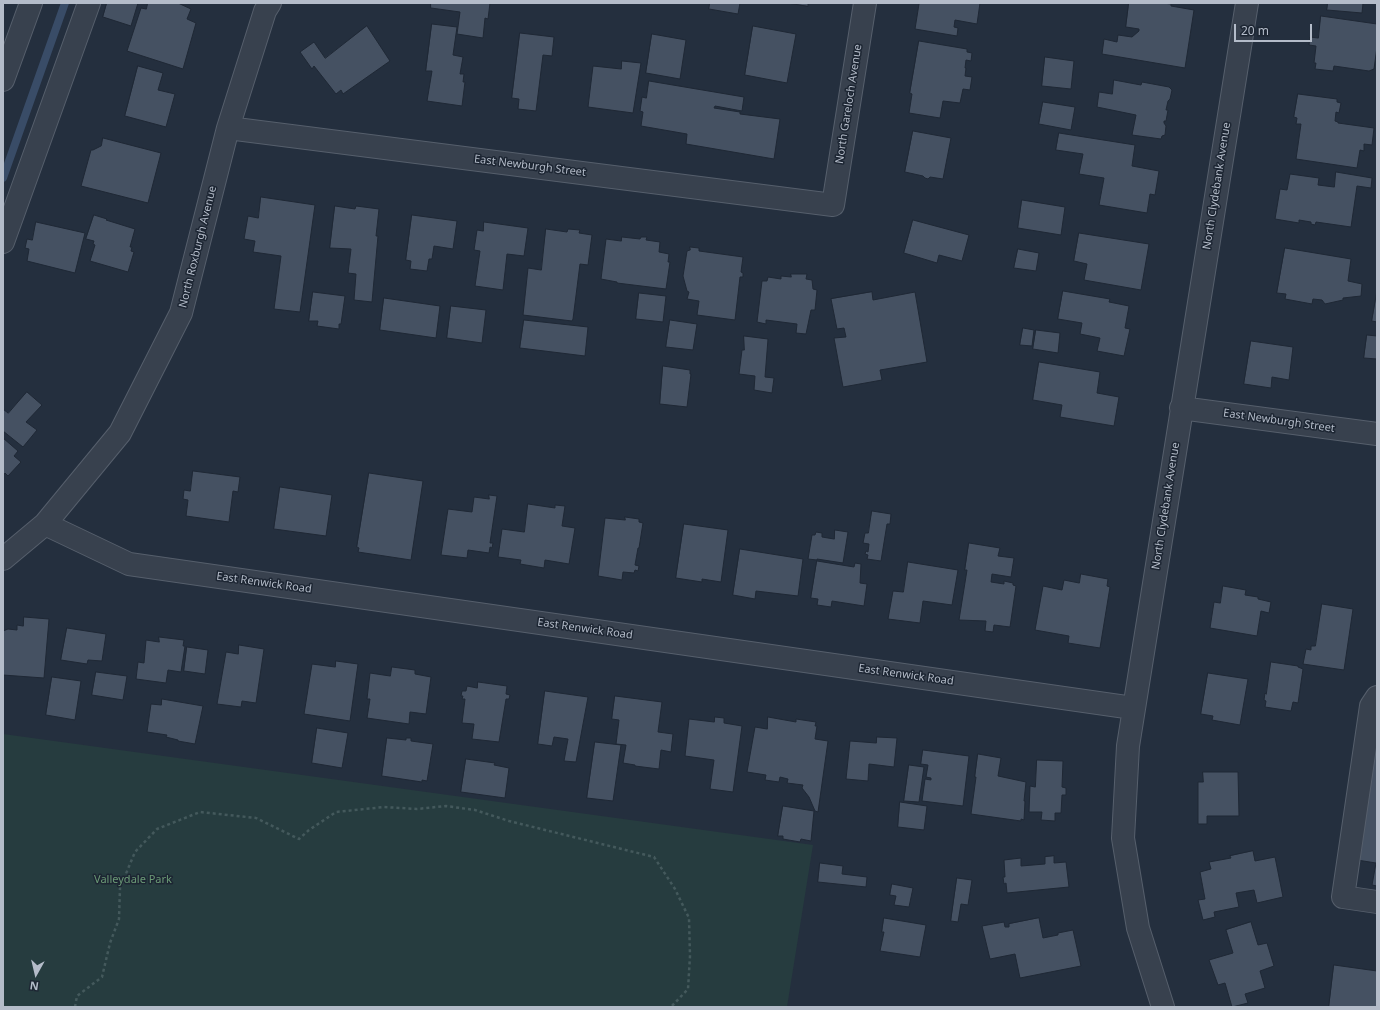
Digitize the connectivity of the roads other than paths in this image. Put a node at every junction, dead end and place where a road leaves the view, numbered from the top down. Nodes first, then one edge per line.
1 (30, 3) edge
2 (89, 3) edge
3 (270, 3) edge
4 (865, 3) edge
5 (1247, 3) edge
6 (3, 80) edge
7 (228, 128) junction
8 (833, 205) joint
9 (3, 242) edge
10 (1181, 408) junction
11 (1377, 434) edge
12 (45, 524) junction
13 (3, 559) edge
14 (1377, 697) edge
15 (1133, 708) junction
16 (1377, 902) edge
17 (1162, 1007) edge

1 - 6 street
2 - 9 street
3 - 7 street, North Roxburgh Avenue
4 - 8 street, North Gareloch Avenue
5 - 10 street, North Clydebank Avenue
7 - 8 street, East Newburgh Street
7 - 12 street, North Roxburgh Avenue
10 - 11 street, East Newburgh Street
10 - 15 street, North Clydebank Avenue
12 - 13 street, North Roxburgh Avenue
12 - 15 street, East Renwick Road
14 - 16 street
15 - 17 street, North Clydebank Avenue

